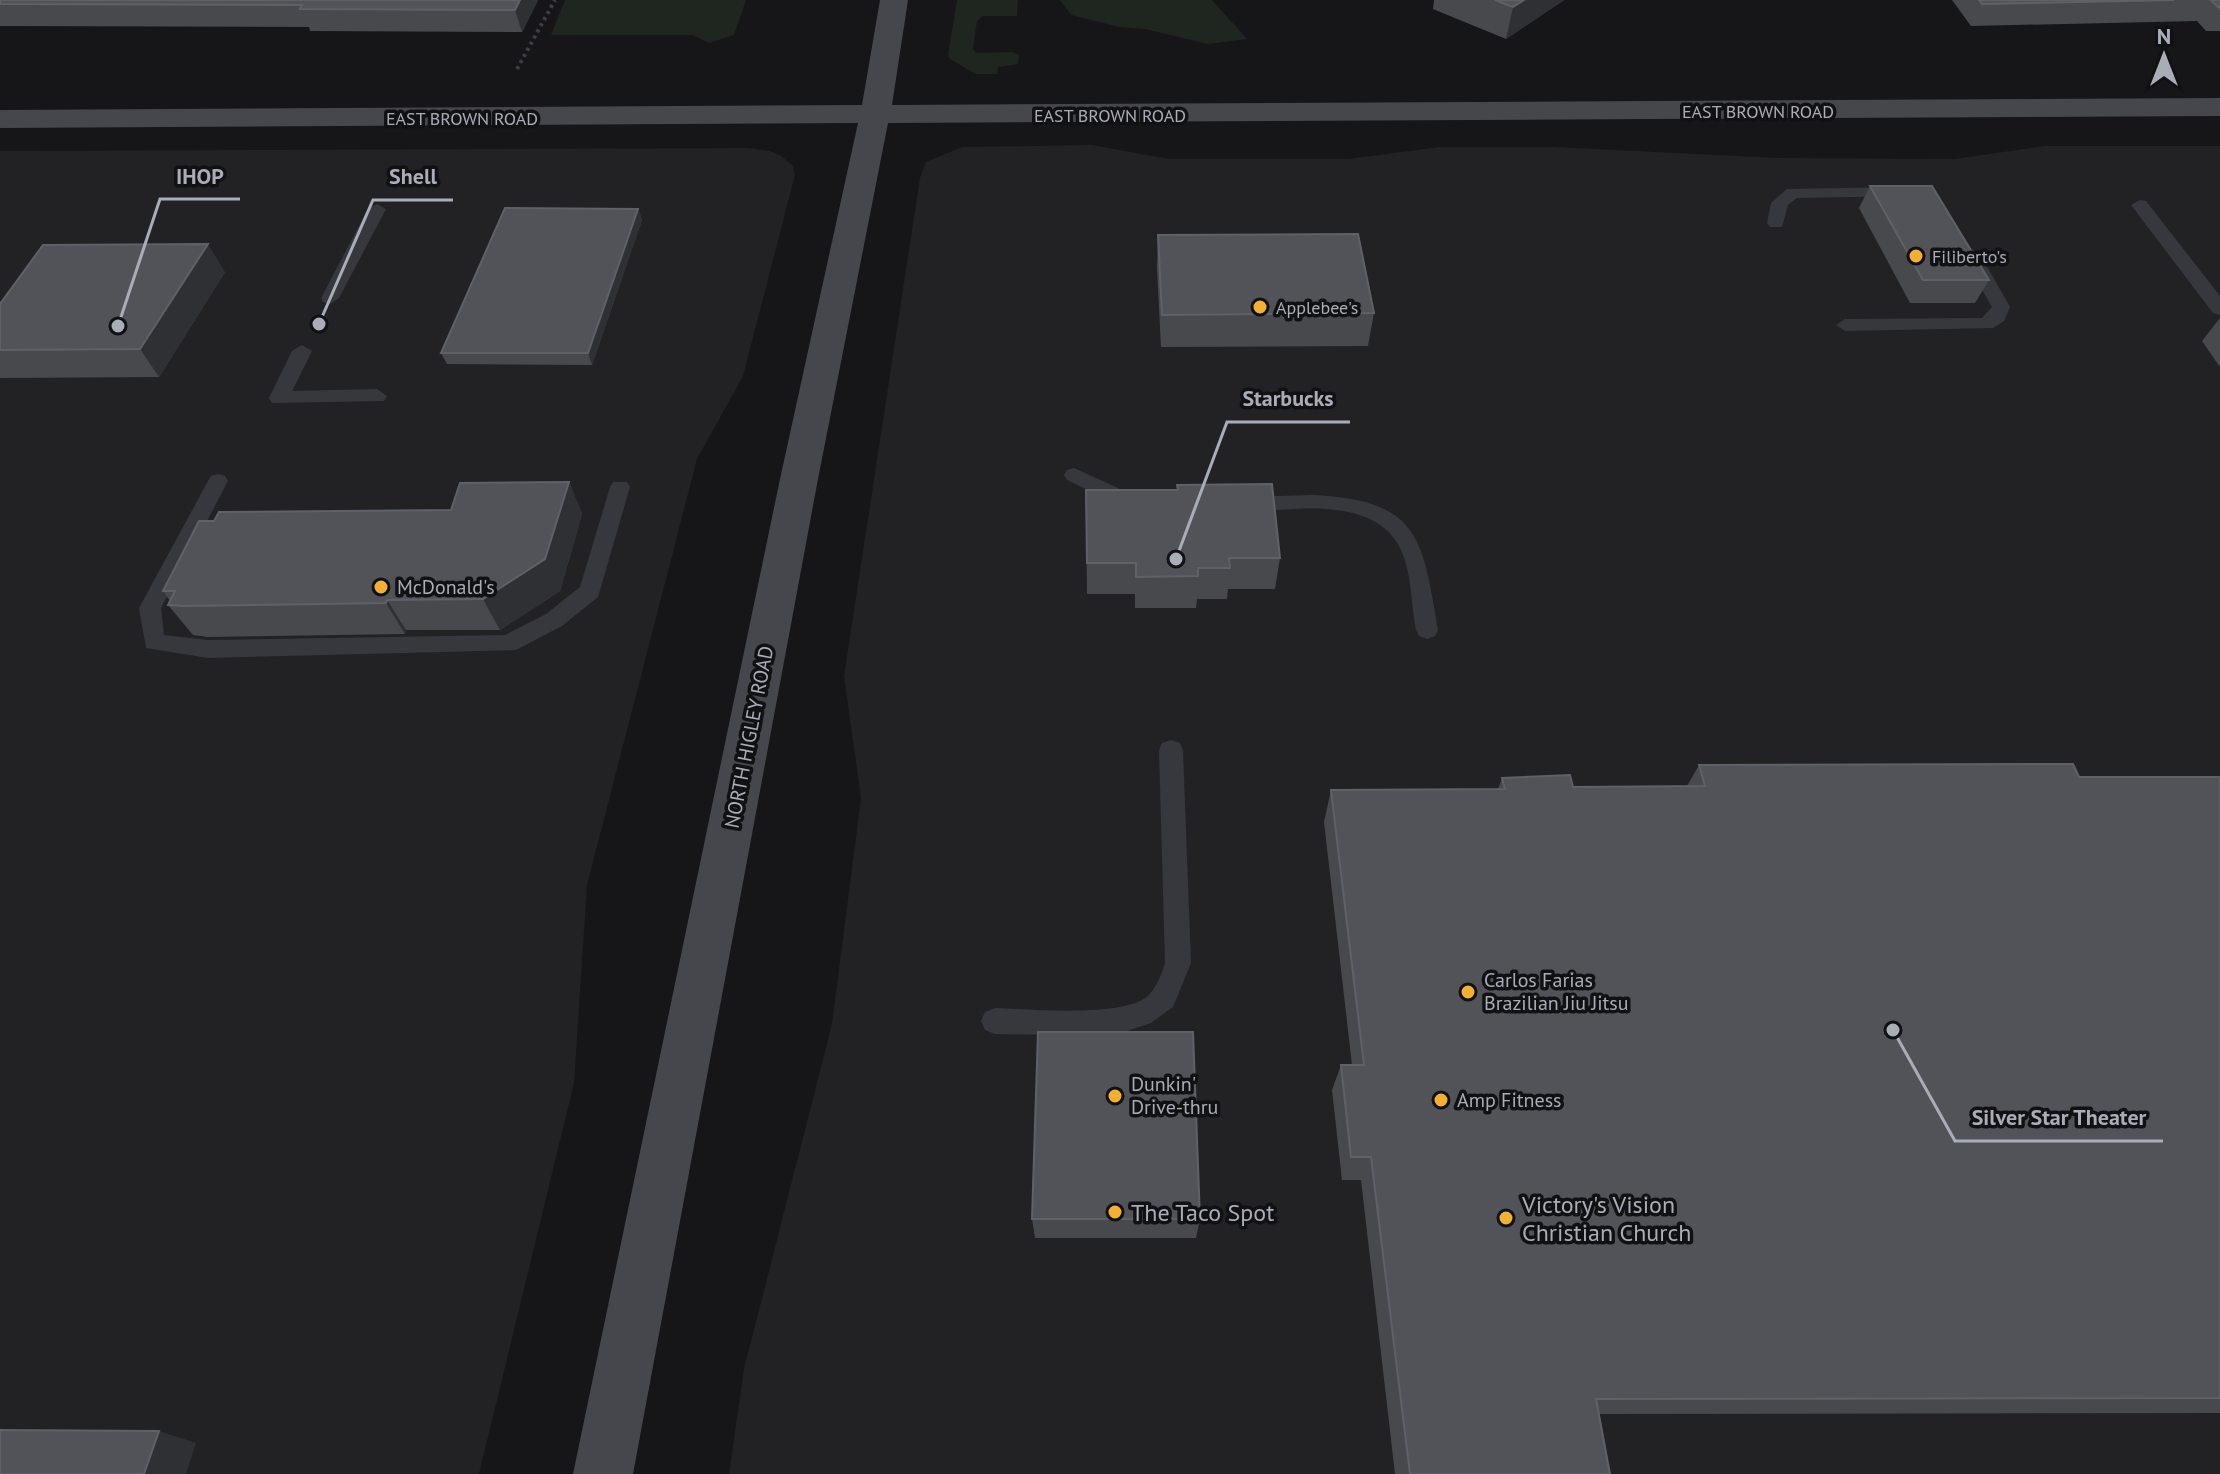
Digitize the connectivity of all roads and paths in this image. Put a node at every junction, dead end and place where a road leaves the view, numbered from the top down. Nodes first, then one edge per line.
1 (555, 0) edge
2 (894, 0) edge
3 (517, 69) dead end
4 (2220, 107) edge
5 (875, 116) junction
6 (0, 119) edge
7 (1914, 195) edge
8 (2140, 205) dead end
9 (377, 209) dead end
10 (1776, 223) dead end
11 (1957, 232) edge
12 (330, 298) dead end
13 (2220, 309) edge
14 (1845, 325) dead end
15 (302, 351) dead end
16 (377, 396) dead end
17 (1074, 475) dead end
18 (218, 481) dead end
19 (620, 487) dead end
20 (1215, 505) edge
21 (1159, 506) edge
22 (1427, 630) dead end
23 (1171, 750) dead end
24 (995, 1021) dead end
25 (603, 1474) edge

1 - 3 path
2 - 5 main road, NORTH HIGLEY ROAD
4 - 5 main road, EAST BROWN ROAD
5 - 6 main road, EAST BROWN ROAD
5 - 25 main road, NORTH HIGLEY ROAD
7 - 10 lane
8 - 13 lane
9 - 12 lane
11 - 14 lane
15 - 16 lane
17 - 21 lane
18 - 19 lane
20 - 22 lane
23 - 24 lane

